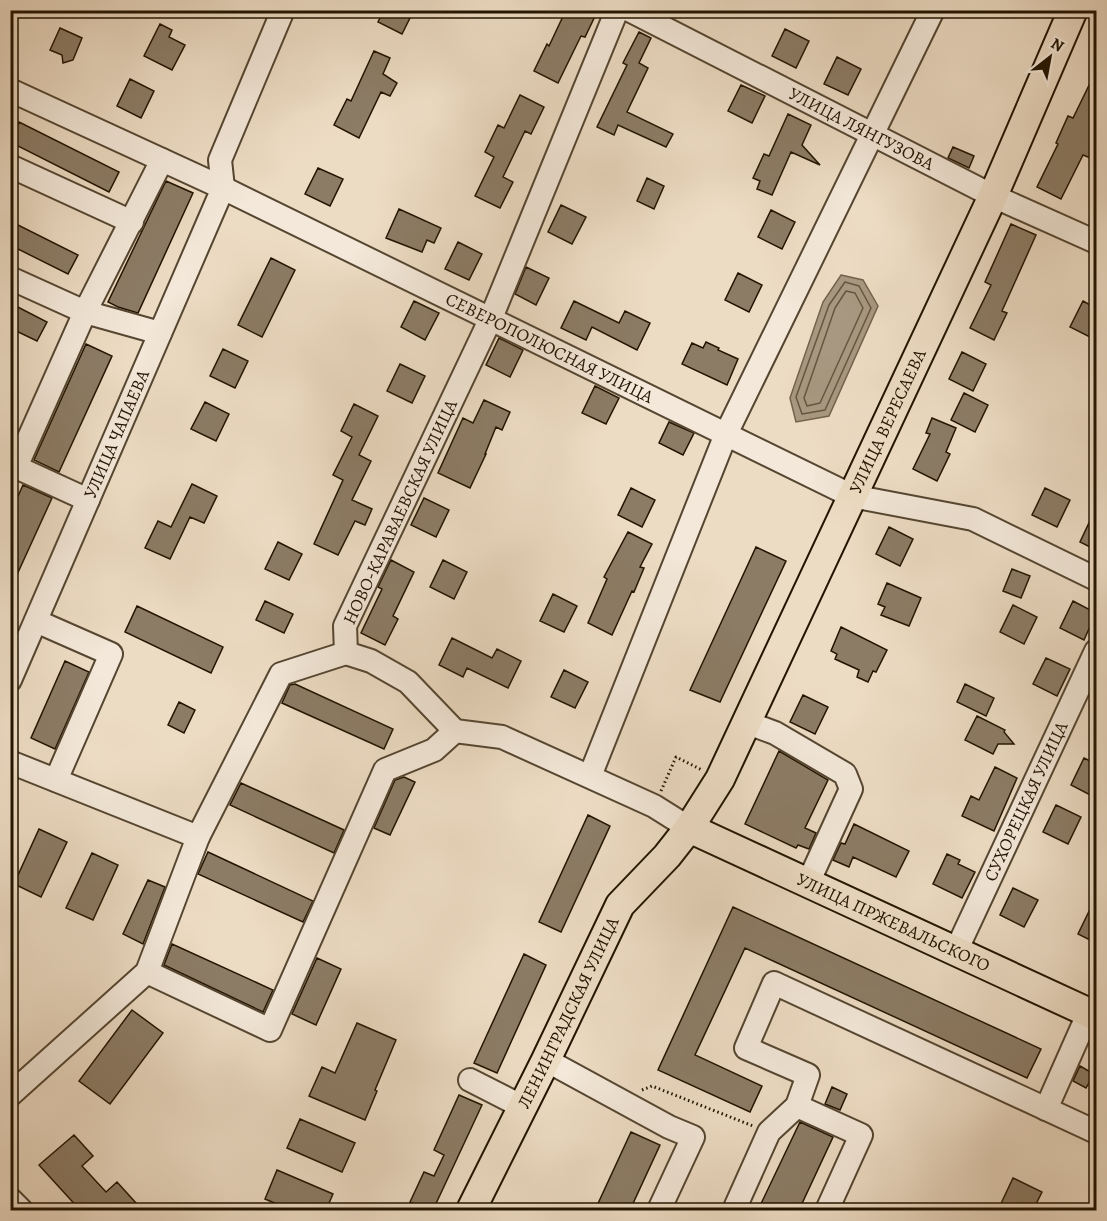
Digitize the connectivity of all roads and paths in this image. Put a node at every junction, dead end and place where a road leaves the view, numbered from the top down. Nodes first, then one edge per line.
1 (283, 10) edge
2 (617, 10) edge
3 (629, 10) edge
4 (933, 10) edge
5 (1073, 10) edge
6 (10, 90) edge
7 (871, 134) junction
8 (162, 160) junction
9 (10, 166) edge
10 (223, 188) junction
11 (993, 196) junction
12 (132, 222) junction
13 (1096, 242) edge
14 (10, 278) edge
15 (85, 312) junction
16 (491, 318) junction
17 (160, 333) junction
18 (726, 434) junction
19 (13, 473) edge
20 (852, 496) junction
21 (88, 501) junction
22 (1096, 579) edge
23 (36, 621) junction
24 (18, 642) edge
25 (1096, 651) edge
26 (346, 653) junction
27 (10, 680) edge
28 (748, 723) junction
29 (455, 731) junction
30 (10, 762) edge
31 (704, 771) dead end
32 (590, 776) junction
33 (56, 780) junction
34 (659, 796) dead end
35 (689, 828) junction
36 (198, 837) junction
37 (808, 883) junction
38 (956, 951) junction
39 (147, 972) junction
40 (1093, 1014) edge
41 (546, 1060) junction
42 (471, 1080) dead end
43 (10, 1095) edge
44 (622, 1100) junction
45 (797, 1106) junction
46 (523, 1107) junction
47 (1046, 1109) junction
48 (769, 1132) junction
49 (1096, 1132) edge
50 (10, 1199) edge
51 (21, 1210) edge
52 (471, 1210) edge
53 (659, 1210) edge
54 (734, 1210) edge
55 (827, 1210) edge

1 - 10 street
2 - 16 street, НОВО-КАРАВАЕВСКАЯ УЛИЦА
3 - 7 street, УЛИЦА ЛЯНГУЗОВА
4 - 7 street
5 - 11 main road, УЛИЦА ВЕРЕСАЕВА
6 - 8 street, СЕВЕРОПОЛЮСНАЯ УЛИЦА
7 - 11 street, УЛИЦА ЛЯНГУЗОВА
7 - 18 street
8 - 10 street, СЕВЕРОПОЛЮСНАЯ УЛИЦА
8 - 12 street
9 - 12 street
10 - 16 street, СЕВЕРОПОЛЮСНАЯ УЛИЦА
10 - 17 street, УЛИЦА ЧАПАЕВА
11 - 13 street, УЛИЦА ЛЯНГУЗОВА
11 - 20 main road, УЛИЦА ВЕРЕСАЕВА
12 - 15 street
14 - 15 street
15 - 17 street
15 - 19 street
16 - 18 street, СЕВЕРОПОЛЮСНАЯ УЛИЦА
16 - 26 street, НОВО-КАРАВАЕВСКАЯ УЛИЦА
17 - 21 street, УЛИЦА ЧАПАЕВА
18 - 20 street, СЕВЕРОПОЛЮСНАЯ УЛИЦА
18 - 32 street
19 - 21 street
20 - 22 street, СЕВЕРОПОЛЮСНАЯ УЛИЦА
20 - 28 main road, УЛИЦА ВЕРЕСАЕВА
21 - 23 street, УЛИЦА ЧАПАЕВА
23 - 24 street, УЛИЦА ЧАПАЕВА
23 - 33 street
24 - 27 street, УЛИЦА ЧАПАЕВА
25 - 38 street, СУХОРЕЦКАЯ УЛИЦА
26 - 29 street
26 - 36 street
28 - 35 main road, УЛИЦА ВЕРЕСАЕВА
28 - 37 street
29 - 32 street
29 - 39 street
30 - 33 street
31 - 34 path
32 - 35 street
33 - 36 street
35 - 37 main road, УЛИЦА ПРЖЕВАЛЬСКОГО
35 - 41 main road, ЛЕНИНГРАДСКАЯ УЛИЦА
36 - 39 street
37 - 38 main road, УЛИЦА ПРЖЕВАЛЬСКОГО
38 - 40 main road, УЛИЦА ПРЖЕВАЛЬСКОГО
39 - 43 street
40 - 47 street
41 - 44 street
41 - 46 main road, ЛЕНИНГРАДСКАЯ УЛИЦА
42 - 46 street
44 - 48 path
44 - 53 street
45 - 47 street
45 - 48 street
45 - 55 street
46 - 52 main road, ЛЕНИНГРАДСКАЯ УЛИЦА
47 - 49 street
48 - 54 street
50 - 51 street

